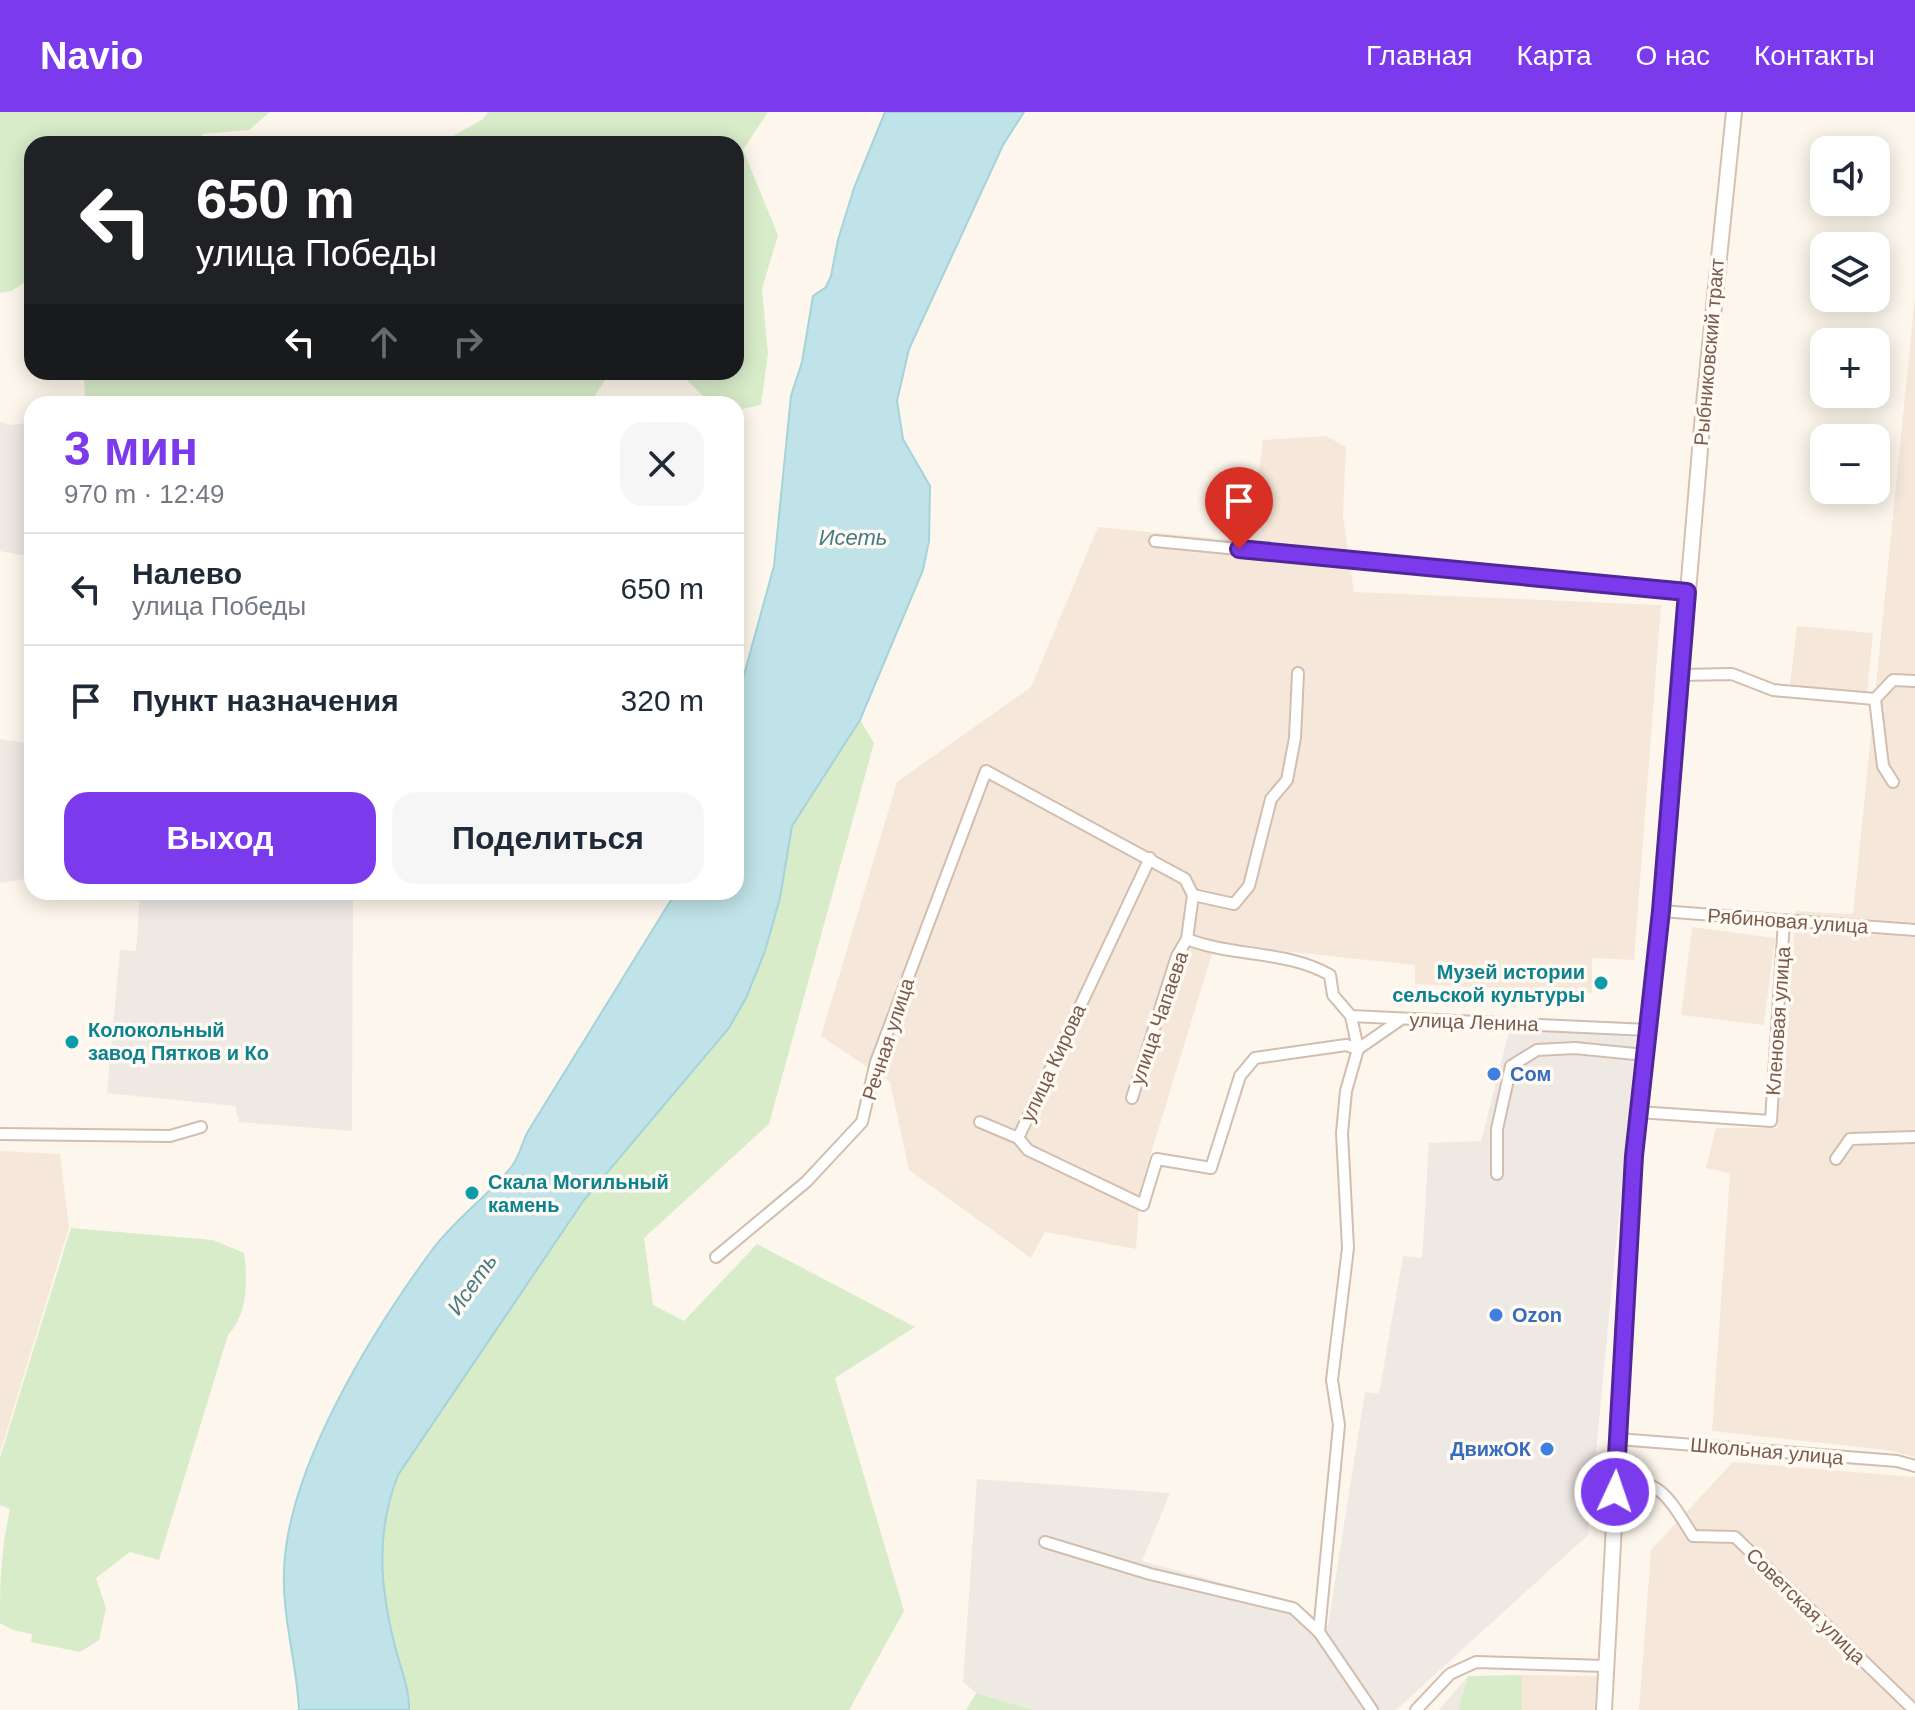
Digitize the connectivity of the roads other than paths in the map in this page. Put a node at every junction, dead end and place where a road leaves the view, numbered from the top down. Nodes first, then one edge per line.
1 (1734, 112) edge
2 (1155, 541) dead end
3 (1687, 592) junction
4 (1298, 673) dead end
5 (1681, 675) junction
6 (1915, 681) edge
7 (1875, 699) junction
8 (1893, 782) dead end
9 (1150, 858) junction
10 (1193, 895) junction
11 (1661, 911) junction
12 (1784, 921) junction
13 (1915, 930) edge
14 (1187, 939) junction
15 (1351, 1016) junction
16 (1400, 1020) junction
17 (1648, 1030) junction
18 (1358, 1049) junction
19 (1645, 1055) junction
20 (1132, 1098) dead end
21 (1638, 1112) junction
22 (980, 1122) dead end
23 (201, 1127) dead end
24 (0, 1134) edge
25 (1915, 1137) edge
26 (1018, 1138) junction
27 (1836, 1159) dead end
28 (1497, 1174) dead end
29 (716, 1257) dead end
30 (1618, 1439) junction
31 (1915, 1466) edge
32 (1616, 1476) junction
33 (1045, 1542) dead end
34 (1319, 1632) junction
35 (1606, 1666) junction
36 (1372, 1710) edge
37 (1416, 1710) edge
38 (1604, 1710) edge
39 (1914, 1710) edge

1 - 3 main road, Рыбниковский тракт
2 - 3 street
3 - 5 main road, Рыбниковский тракт
4 - 10 street
5 - 7 street
5 - 11 main road, Рыбниковский тракт
6 - 7 street
7 - 8 street
9 - 10 street
9 - 26 street, улица Кирова
9 - 29 street, Речная улица
10 - 14 street
11 - 12 street, Рябиновая улица
11 - 17 main road, Рыбниковский тракт
12 - 13 street, Рябиновая улица
12 - 21 street, Кленовая улица
14 - 15 street
14 - 20 street, улица Чапаева
15 - 16 street, улица Ленина
15 - 18 street
16 - 17 street, улица Ленина
16 - 18 street
17 - 19 main road, Рыбниковский тракт
18 - 26 street, улица Кирова
18 - 34 street
19 - 21 main road, Рыбниковский тракт
19 - 28 street
21 - 30 main road, Рыбниковский тракт
22 - 26 street
23 - 24 street
25 - 27 street
30 - 31 street, Школьная улица
30 - 32 main road, Рыбниковский тракт
32 - 35 main road, Рыбниковский тракт
32 - 39 street, Советская улица
33 - 34 street
34 - 36 street
35 - 37 street
35 - 38 main road, Рыбниковский тракт

